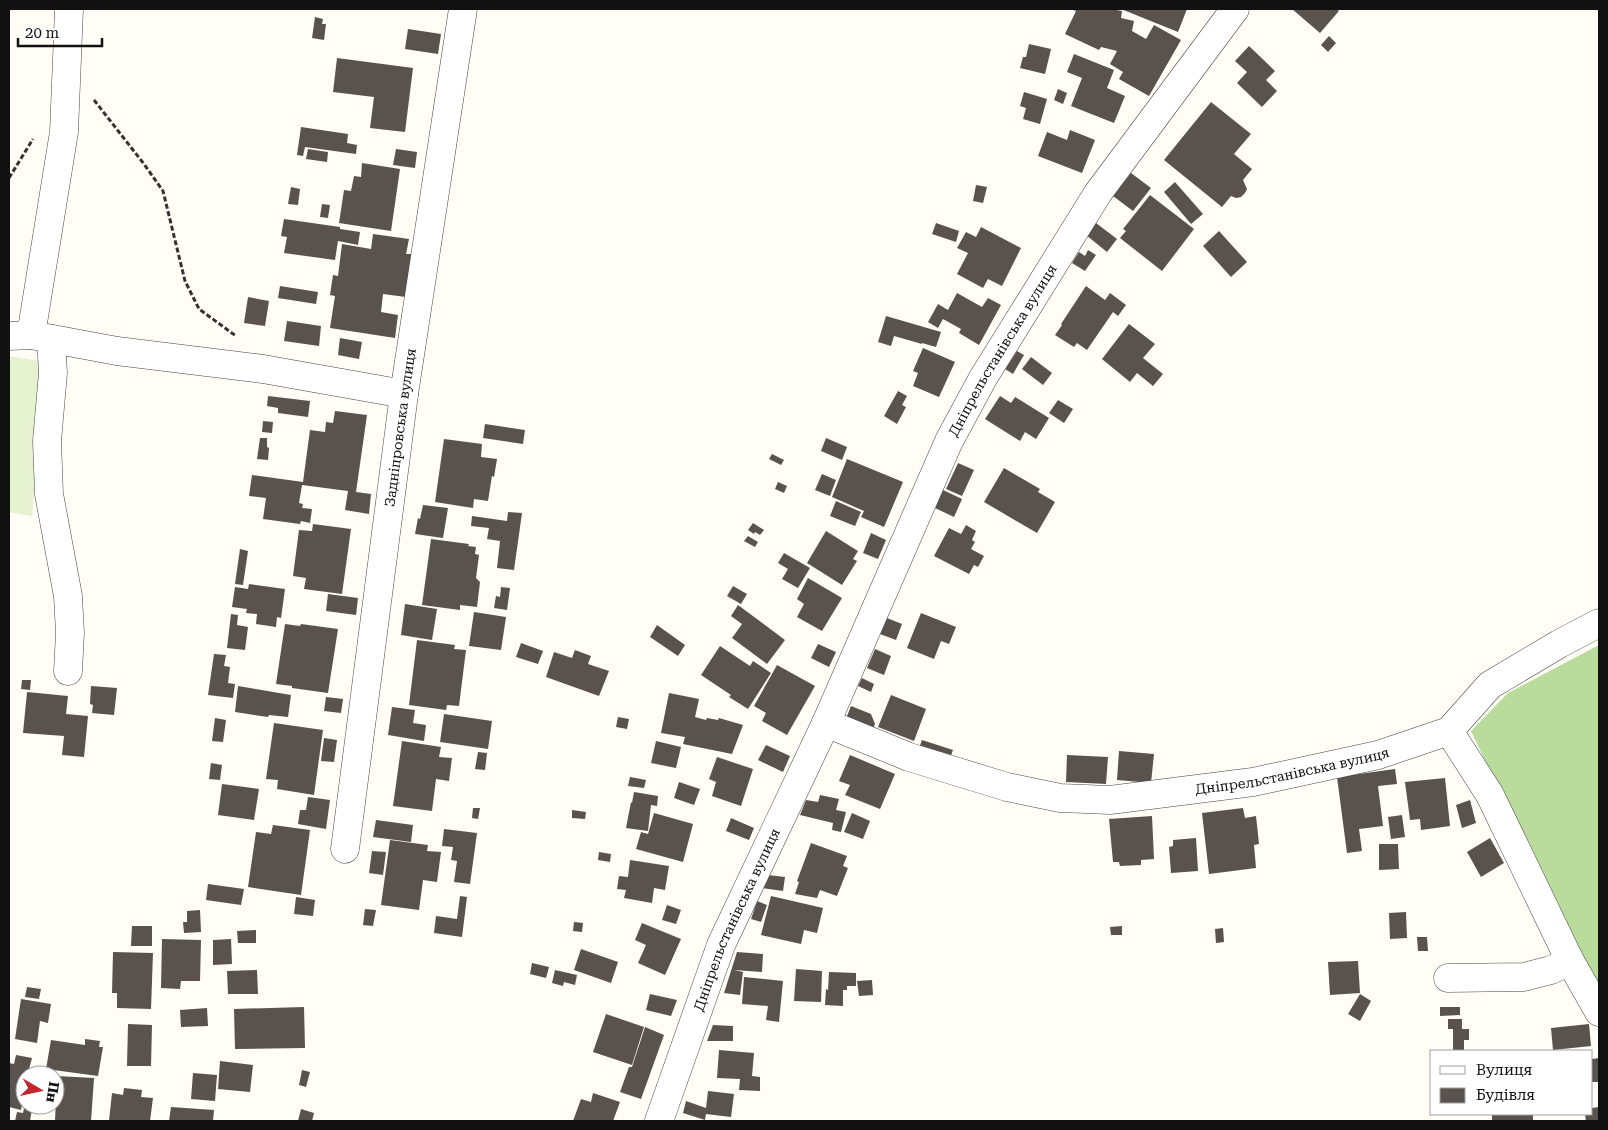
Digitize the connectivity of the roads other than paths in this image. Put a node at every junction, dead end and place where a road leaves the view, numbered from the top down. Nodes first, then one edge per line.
1 (70, 9) edge
2 (463, 9) edge
3 (1234, 9) edge
4 (30, 336) edge
5 (404, 394) junction
6 (1599, 623) edge
7 (68, 671) dead end
8 (826, 723) junction
9 (1449, 731) junction
10 (345, 849) dead end
11 (1570, 961) junction
12 (1448, 978) dead end
13 (1599, 1012) edge
14 (658, 1121) edge

1 - 4 street
2 - 5 street, Задніпровська вулиця
3 - 8 street, Дніпрельстанівська вулиця
4 - 5 street
4 - 7 street
5 - 10 street, Задніпровська вулиця
6 - 9 street
8 - 9 street, Дніпрельстанівська вулиця
8 - 14 street, Дніпрельстанівська вулиця
9 - 11 street
11 - 12 street
11 - 13 street

